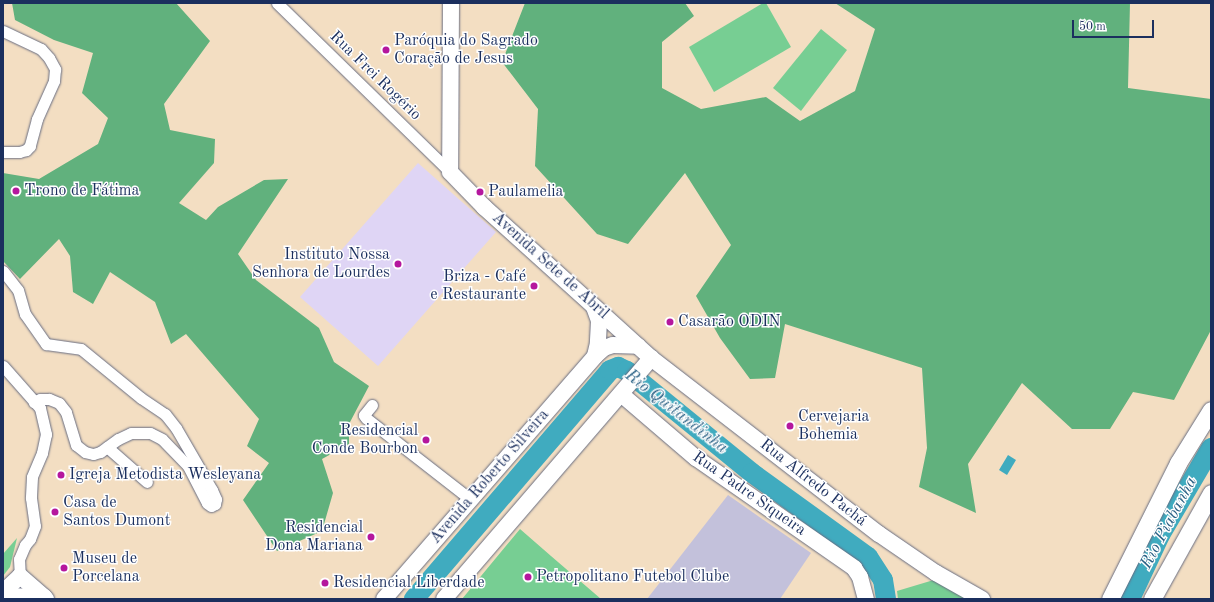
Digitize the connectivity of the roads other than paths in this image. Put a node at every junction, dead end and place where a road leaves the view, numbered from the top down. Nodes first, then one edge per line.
1 (277, 3) edge
2 (451, 3) edge
3 (3, 31) edge
4 (3, 152) edge
5 (450, 172) junction
6 (3, 271) edge
7 (594, 307) junction
8 (638, 346) junction
9 (595, 356) junction
10 (647, 362) junction
11 (3, 366) edge
12 (623, 392) junction
13 (34, 402) junction
14 (372, 405) dead end
15 (1211, 410) edge
16 (107, 447) junction
17 (147, 482) dead end
18 (1211, 492) edge
19 (470, 499) junction
20 (20, 576) junction
21 (3, 592) edge
22 (3, 596) edge
23 (45, 598) edge
24 (384, 599) edge
25 (444, 599) edge
26 (866, 599) edge
27 (982, 599) edge
28 (1110, 599) edge
29 (1152, 599) edge

1 - 5 street, Rua Frei Rogério
2 - 5 main road
3 - 4 street
5 - 7 main road, Avenida Sete de Abril
6 - 16 street
7 - 8 main road, Avenida Sete de Abril
7 - 9 main road
8 - 9 main road, Avenida Roberto Silveira
8 - 10 main road, Avenida Sete de Abril
9 - 19 main road, Avenida Roberto Silveira
10 - 12 main road
10 - 27 main road, Rua Alfredo Pachá
11 - 13 street
12 - 25 main road
12 - 26 main road, Rua Padre Siqueira
13 - 16 street
13 - 20 street
14 - 19 street
15 - 28 main road
16 - 17 street
18 - 29 main road
19 - 24 main road, Avenida Roberto Silveira
20 - 21 main road
20 - 23 main road
22 - 23 main road

